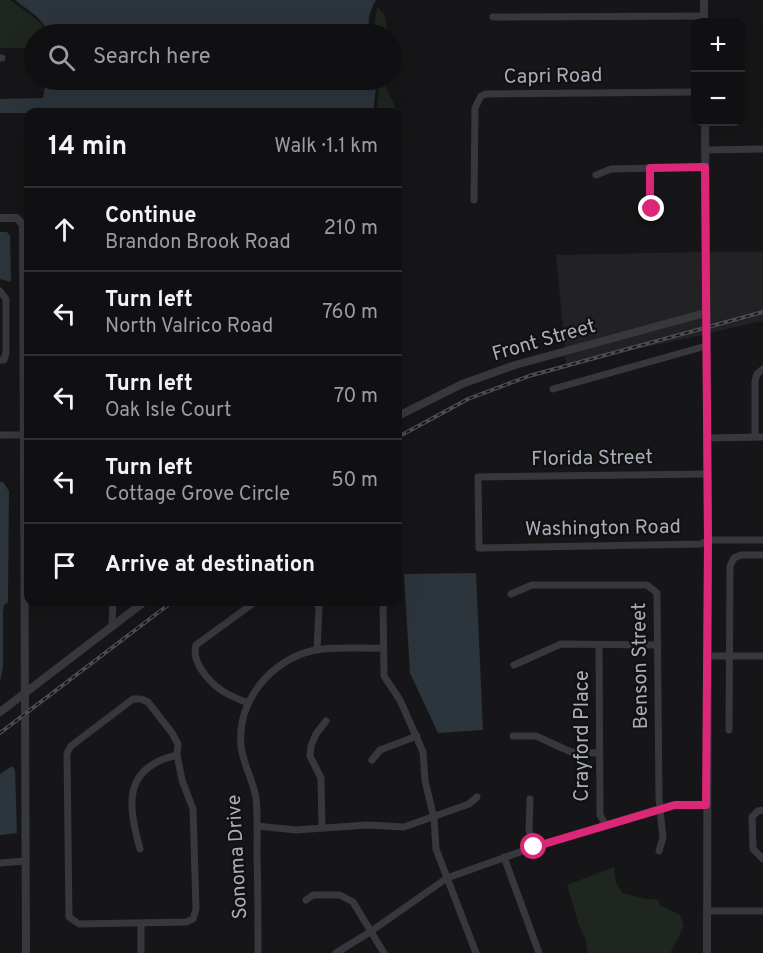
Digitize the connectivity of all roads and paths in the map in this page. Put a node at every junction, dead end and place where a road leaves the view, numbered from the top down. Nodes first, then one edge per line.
1 (704, 0) edge
2 (493, 18) dead end
3 (704, 18) edge
4 (691, 19) edge
5 (691, 92) edge
6 (705, 126) edge
7 (763, 149) edge
8 (705, 150) junction
9 (705, 167) junction
10 (650, 168) junction
11 (596, 175) dead end
12 (474, 200) dead end
13 (652, 209) dead end
14 (0, 218) edge
15 (24, 273) edge
16 (0, 291) edge
17 (705, 313) junction
18 (706, 346) junction
19 (0, 360) edge
20 (763, 369) edge
21 (554, 389) dead end
22 (402, 414) edge
23 (0, 435) edge
24 (759, 437) edge
25 (24, 438) edge
26 (707, 438) junction
27 (707, 474) junction
28 (708, 540) junction
29 (763, 540) edge
30 (479, 548) joint
31 (763, 555) edge
32 (511, 594) dead end
33 (26, 606) edge
34 (113, 606) edge
35 (139, 606) edge
36 (250, 606) edge
37 (317, 606) edge
38 (383, 606) edge
39 (112, 626) junction
40 (600, 645) junction
41 (658, 645) junction
42 (383, 648) junction
43 (317, 650) junction
44 (708, 656) junction
45 (729, 656) junction
46 (763, 656) edge
47 (514, 665) dead end
48 (25, 694) junction
49 (248, 703) junction
50 (0, 712) edge
51 (326, 721) dead end
52 (729, 730) dead end
53 (417, 736) junction
54 (513, 736) dead end
55 (599, 753) junction
56 (177, 755) junction
57 (372, 760) dead end
58 (477, 797) dead end
59 (530, 800) dead end
60 (706, 805) junction
61 (661, 808) junction
62 (763, 810) edge
63 (434, 818) junction
64 (606, 825) junction
65 (257, 826) junction
66 (322, 828) junction
67 (534, 847) junction
68 (140, 849) dead end
69 (659, 851) dead end
70 (504, 857) junction
71 (763, 859) edge
72 (26, 861) junction
73 (0, 863) edge
74 (447, 878) junction
75 (306, 900) dead end
76 (707, 911) junction
77 (763, 911) edge
78 (141, 924) junction
79 (370, 932) junction
80 (26, 953) edge
81 (141, 953) edge
82 (258, 953) edge
83 (336, 953) edge
84 (384, 953) edge
85 (476, 953) edge
86 (539, 953) edge
87 (707, 953) edge

1 - 3 street
2 - 4 street
5 - 12 street, Capri Road
6 - 8 street
7 - 8 street
8 - 9 street
9 - 10 street
9 - 17 street
10 - 11 street
10 - 13 street
14 - 15 street
16 - 19 street
17 - 18 street
17 - 22 street, Front Street
18 - 21 street
18 - 26 street
20 - 24 street
23 - 25 street
24 - 26 street
26 - 27 street
27 - 28 street
27 - 30 street, Florida Street
28 - 29 street, Washington Road
28 - 30 street, Washington Road
28 - 44 street
31 - 45 street
32 - 41 street, Benson Street
33 - 48 street
34 - 39 street
35 - 39 street
36 - 49 street
37 - 43 street
38 - 42 street
39 - 48 street
40 - 41 street
40 - 47 street
40 - 55 street, Crayford Place
41 - 61 street, Benson Street
42 - 43 street, Sonoma Drive
42 - 53 street
43 - 49 street, Sonoma Drive
44 - 45 street
44 - 60 street
45 - 46 street
45 - 52 street
48 - 50 street
48 - 72 street
49 - 65 street, Sonoma Drive
51 - 66 street
53 - 57 street
53 - 63 street
54 - 55 street
55 - 64 street, Crayford Place
56 - 68 street
56 - 78 street
56 - 78 street
58 - 63 street
59 - 67 street
60 - 61 street
60 - 76 street
61 - 64 street
61 - 69 street, Benson Street
62 - 71 street
63 - 66 street
63 - 74 street
64 - 67 street
65 - 66 street
65 - 82 street, Sonoma Drive
67 - 70 street
70 - 74 street
70 - 86 street
72 - 73 street
72 - 80 street
74 - 79 street
74 - 85 street
75 - 79 street
76 - 77 street
76 - 87 street
78 - 81 street
79 - 83 street
79 - 84 street

